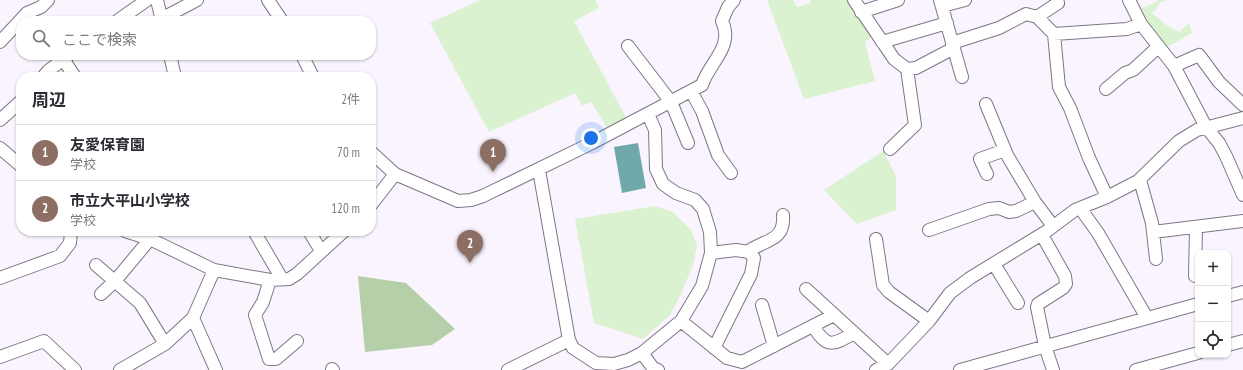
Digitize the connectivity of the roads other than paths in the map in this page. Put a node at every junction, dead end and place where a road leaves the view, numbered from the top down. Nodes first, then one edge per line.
1 (48, 0) edge
2 (147, 0) edge
3 (157, 0) edge
4 (197, 0) edge
5 (268, 0) edge
6 (734, 0) edge
7 (854, 0) edge
8 (898, 0) edge
9 (965, 0) edge
10 (1057, 0) edge
11 (1129, 0) edge
12 (941, 3) edge
13 (861, 12) junction
14 (24, 16) edge
15 (124, 16) edge
16 (161, 16) edge
17 (169, 16) edge
18 (279, 16) edge
19 (1037, 17) junction
20 (947, 23) junction
21 (1141, 24) junction
22 (16, 25) edge
23 (1054, 34) junction
24 (0, 42) edge
25 (882, 42) junction
26 (628, 46) dead end
27 (953, 46) junction
28 (1158, 47) junction
29 (62, 60) edge
30 (67, 60) edge
31 (171, 60) edge
32 (304, 60) edge
33 (1174, 66) junction
34 (907, 69) junction
35 (47, 72) edge
36 (73, 72) edge
37 (173, 72) edge
38 (310, 72) edge
39 (962, 77) dead end
40 (1106, 89) dead end
41 (691, 91) junction
42 (671, 102) junction
43 (986, 104) dead end
44 (1243, 104) edge
45 (16, 106) edge
46 (648, 114) junction
47 (0, 120) edge
48 (1242, 121) edge
49 (1206, 127) junction
50 (688, 143) dead end
51 (0, 148) edge
52 (890, 149) dead end
53 (1005, 150) junction
54 (376, 156) edge
55 (16, 162) edge
56 (539, 170) junction
57 (731, 173) dead end
58 (396, 174) junction
59 (987, 174) dead end
60 (1140, 180) junction
61 (1243, 195) edge
62 (1107, 197) junction
63 (376, 199) edge
64 (1035, 202) junction
65 (1080, 208) junction
66 (783, 215) dead end
67 (1243, 221) edge
68 (1054, 226) junction
69 (1196, 228) junction
70 (929, 230) dead end
71 (1153, 232) junction
72 (1042, 235) junction
73 (71, 236) edge
74 (141, 236) edge
75 (256, 236) edge
76 (312, 236) edge
77 (338, 236) edge
78 (150, 239) junction
79 (876, 239) dead end
80 (1196, 250) edge
81 (321, 251) junction
82 (747, 252) junction
83 (711, 253) junction
84 (1156, 259) dead end
85 (994, 264) junction
86 (96, 265) dead end
87 (214, 270) junction
88 (0, 278) edge
89 (276, 280) junction
90 (115, 281) junction
91 (806, 289) dead end
92 (1243, 292) edge
93 (101, 294) dead end
94 (1231, 295) edge
95 (1018, 303) dead end
96 (762, 305) dead end
97 (1195, 305) edge
98 (834, 315) junction
99 (193, 318) junction
100 (1146, 318) junction
101 (929, 321) junction
102 (681, 322) junction
103 (813, 326) junction
104 (854, 333) junction
105 (569, 340) junction
106 (297, 341) dead end
107 (1243, 341) edge
108 (165, 344) junction
109 (1231, 344) edge
110 (774, 346) junction
111 (1045, 346) junction
112 (714, 348) junction
113 (642, 353) junction
114 (1195, 354) edge
115 (0, 357) edge
116 (888, 364) junction
117 (596, 367) edge
118 (655, 369) edge
119 (75, 370) edge
120 (120, 370) edge
121 (216, 370) edge
122 (508, 370) edge
123 (876, 370) edge
124 (960, 370) edge
125 (1053, 370) edge
126 (1136, 370) edge

1 - 14 street
2 - 15 street
3 - 16 street
4 - 17 street
5 - 18 street
6 - 41 street
7 - 13 street
8 - 13 street
9 - 12 street
10 - 19 street
11 - 21 street
12 - 20 street
13 - 25 street
19 - 23 street
19 - 27 street
20 - 25 street
20 - 27 street
21 - 23 street
21 - 28 street
22 - 24 street
23 - 62 street
25 - 34 street
26 - 42 street
27 - 34 street
27 - 39 street
28 - 33 street
28 - 40 street
29 - 35 street
30 - 36 street
31 - 37 street
32 - 38 street
33 - 44 street
33 - 49 street
34 - 52 street
41 - 42 street
41 - 57 street
42 - 46 street
42 - 50 street
43 - 53 street
45 - 47 street
46 - 56 street
46 - 83 street
48 - 49 street
49 - 60 street
49 - 61 street
51 - 55 street
53 - 59 street
53 - 64 street
54 - 58 street
56 - 58 street
56 - 105 street
58 - 63 street
60 - 62 street
60 - 71 street
62 - 65 street
64 - 68 street
64 - 70 street
65 - 68 street
65 - 100 street
66 - 82 street
67 - 69 street
68 - 72 street
69 - 71 street
69 - 80 street
71 - 84 street
72 - 85 street
72 - 111 street
73 - 88 street
74 - 78 street
75 - 89 street
76 - 81 street
77 - 81 street
78 - 87 street
78 - 90 street
79 - 101 street
81 - 89 street
82 - 83 street
82 - 112 street
83 - 102 street
85 - 95 street
85 - 101 street
86 - 90 street
87 - 89 street
87 - 99 street
89 - 106 street
90 - 93 street
90 - 108 street
91 - 98 street
92 - 94 street
96 - 110 street
97 - 100 street
98 - 103 street
98 - 104 street
99 - 108 street
99 - 121 street
100 - 111 street
101 - 116 street
102 - 112 street
102 - 113 street
103 - 104 street
103 - 110 street
104 - 116 street
105 - 117 street
105 - 122 street
107 - 109 street
108 - 120 street
110 - 112 street
111 - 124 street
111 - 125 street
113 - 117 street
113 - 118 street
114 - 126 street
115 - 119 street
116 - 123 street

